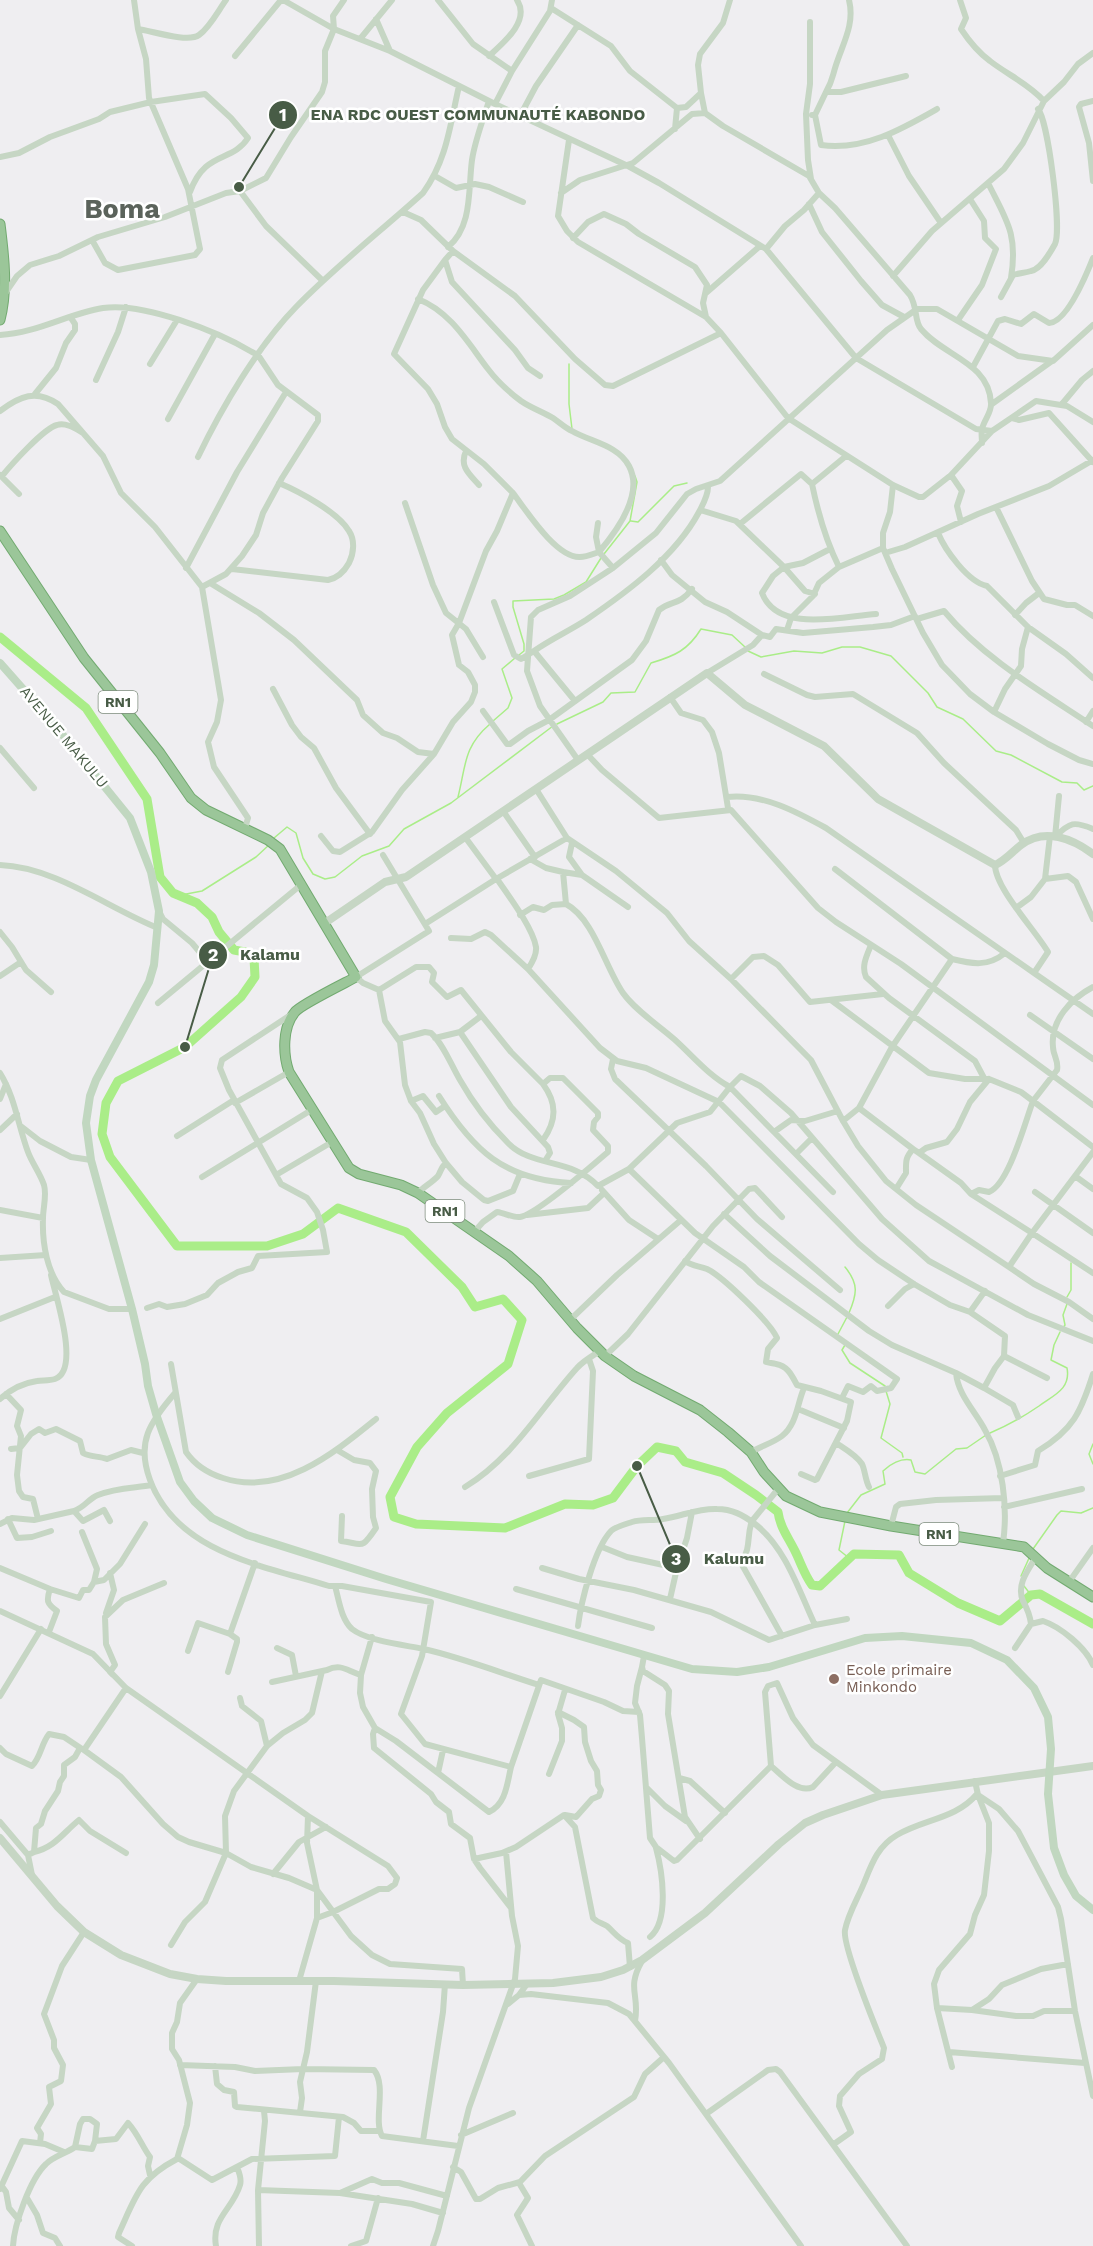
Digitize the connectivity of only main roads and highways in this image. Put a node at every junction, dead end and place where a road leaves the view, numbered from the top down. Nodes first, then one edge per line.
1 (0, 225) edge
2 (0, 320) edge
3 (0, 531) edge
4 (0, 663) edge
5 (1093, 1597) edge
6 (1093, 1910) edge

1 - 2 highway
3 - 5 highway, RN1
4 - 6 main road, AVENUE MAKULU

